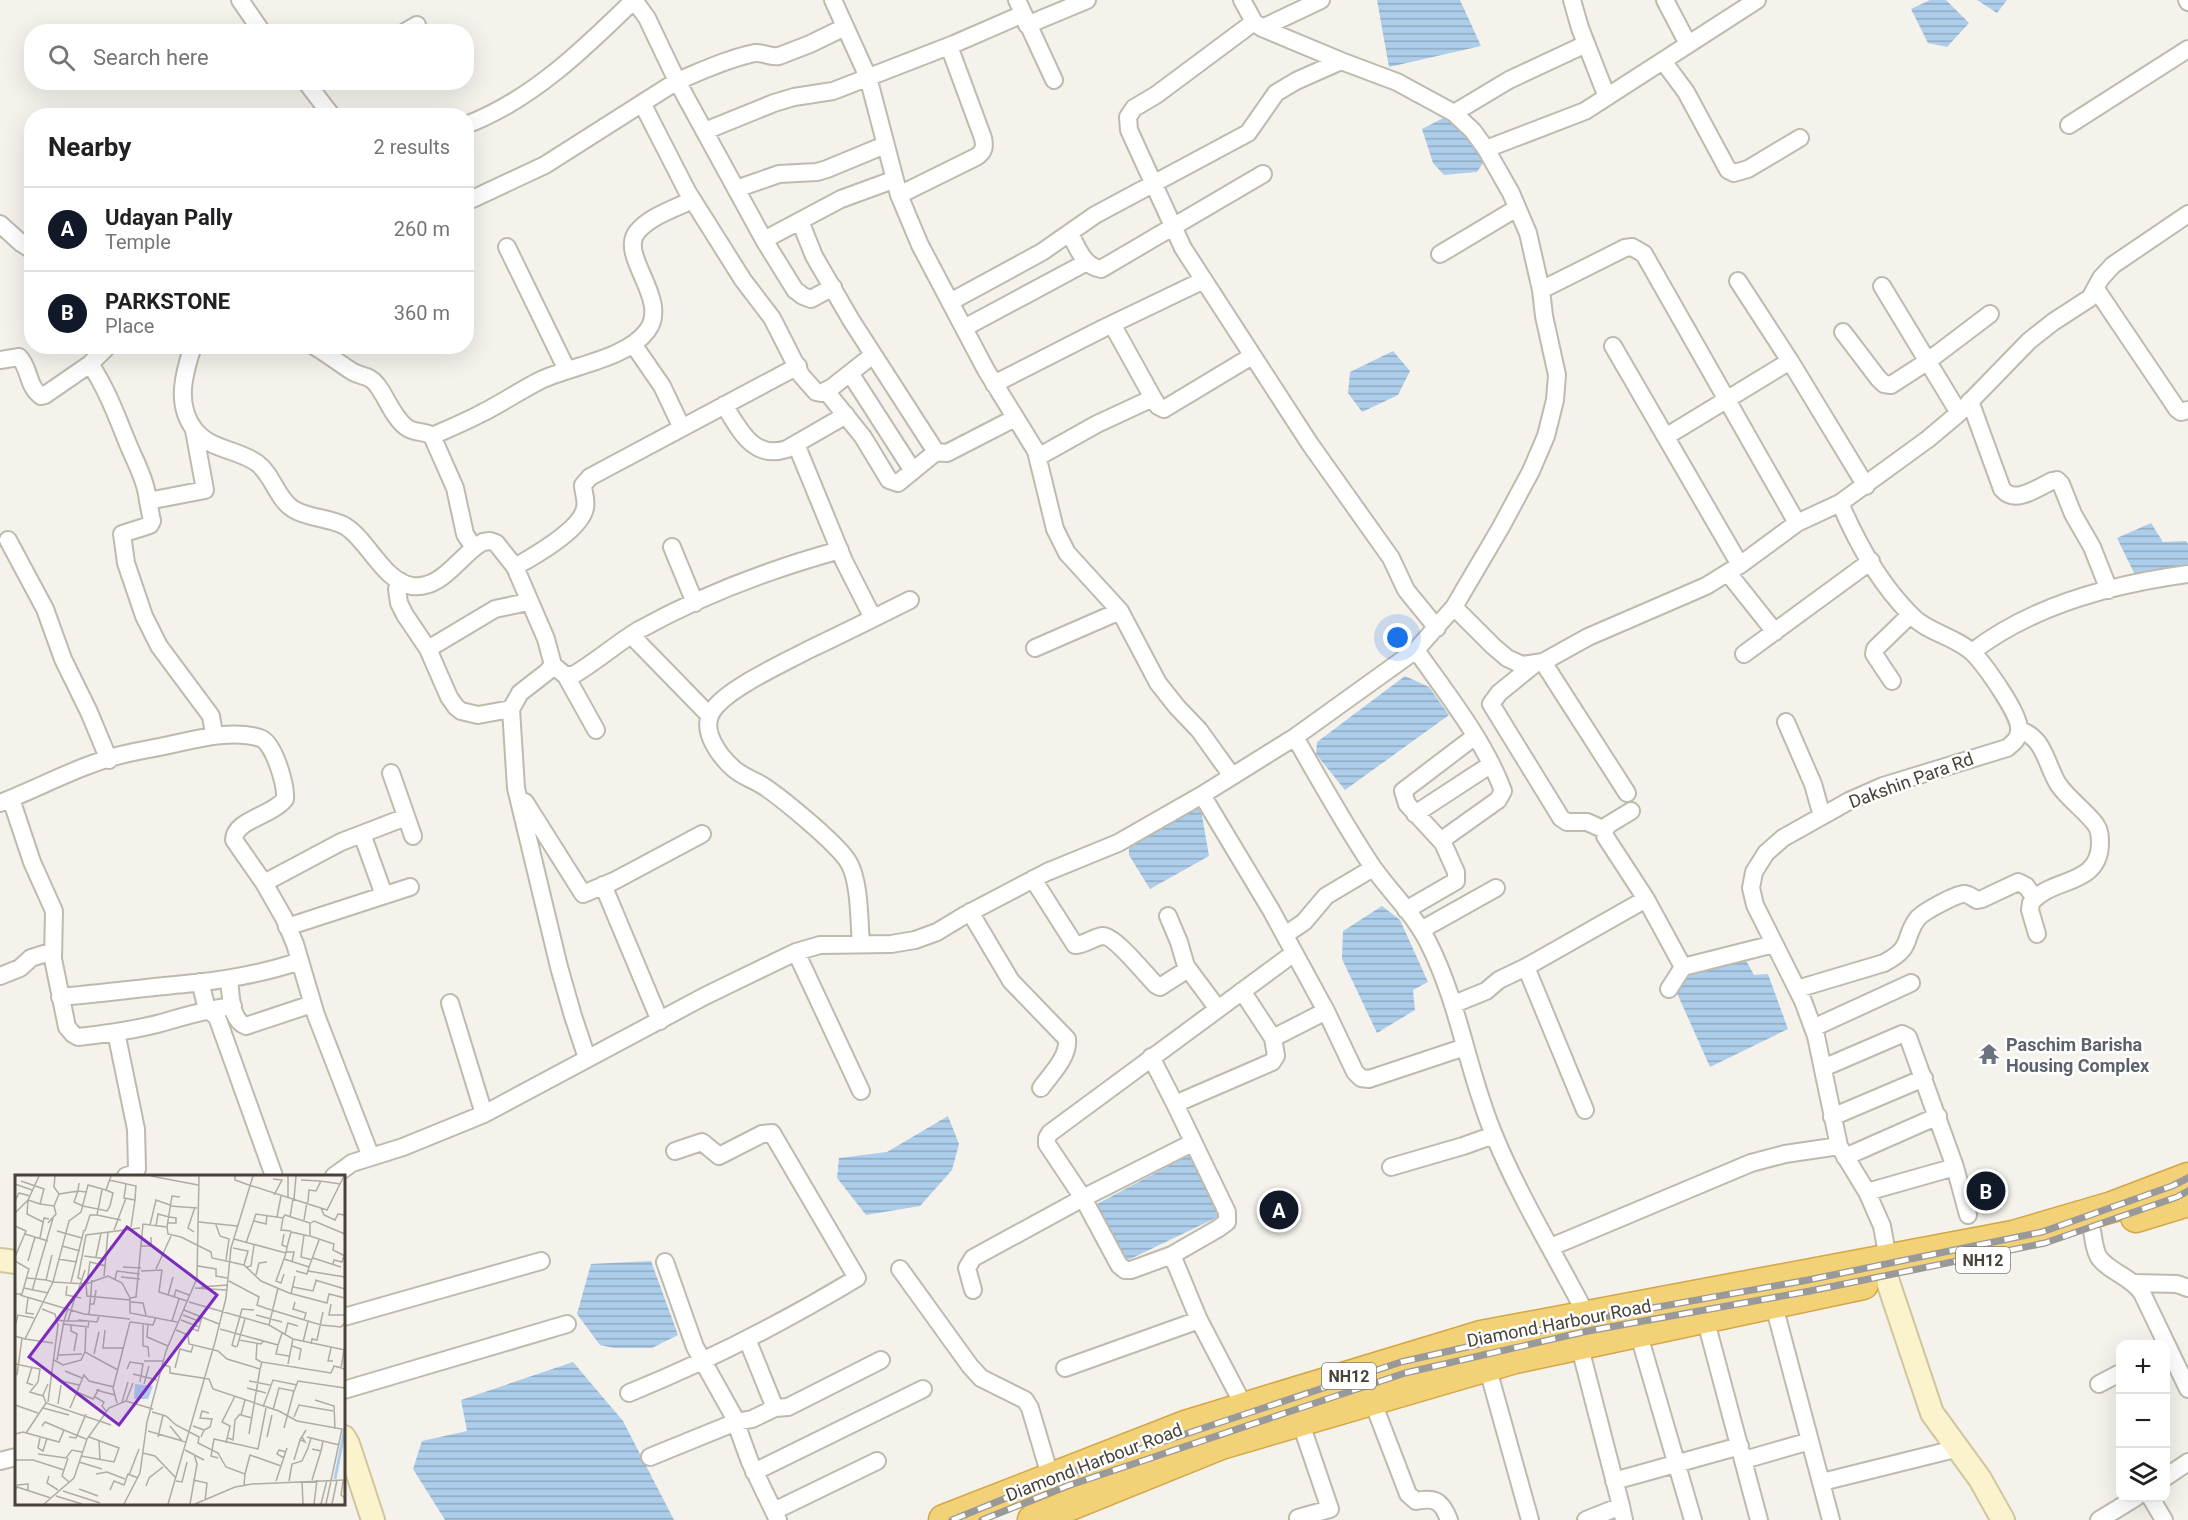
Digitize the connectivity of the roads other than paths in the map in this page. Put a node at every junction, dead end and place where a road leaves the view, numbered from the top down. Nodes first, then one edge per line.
1 (240, 0) edge
2 (634, 0) edge
3 (833, 0) edge
4 (1087, 0) edge
5 (1242, 0) edge
6 (1321, 0) edge
7 (1572, 0) edge
8 (1665, 0) edge
9 (1757, 0) edge
10 (1022, 13) edge
11 (256, 24) edge
12 (1258, 25) junction
13 (845, 27) junction
14 (1586, 44) junction
15 (1688, 44) junction
16 (949, 46) junction
17 (2188, 49) edge
18 (1341, 61) junction
19 (1663, 61) junction
20 (868, 77) junction
21 (1054, 80) dead end
22 (677, 81) junction
23 (316, 90) edge
24 (1607, 97) junction
25 (642, 103) junction
26 (327, 108) edge
27 (1454, 113) junction
28 (474, 122) edge
29 (2069, 125) dead end
30 (705, 131) junction
31 (1800, 138) dead end
32 (885, 145) junction
33 (1486, 149) junction
34 (1263, 174) dead end
35 (1153, 184) junction
36 (896, 187) junction
37 (736, 189) junction
38 (474, 198) edge
39 (692, 200) junction
40 (1518, 208) junction
41 (2188, 214) edge
42 (800, 221) junction
43 (0, 224) edge
44 (1174, 226) junction
45 (1070, 234) junction
46 (764, 240) junction
47 (24, 245) edge
48 (507, 247) dead end
49 (1440, 254) dead end
50 (1087, 262) junction
51 (1204, 280) junction
52 (1738, 281) dead end
53 (1882, 286) dead end
54 (833, 287) junction
55 (1541, 290) junction
56 (2096, 290) junction
57 (951, 302) junction
58 (1990, 314) dead end
59 (1112, 324) junction
60 (964, 328) junction
61 (1844, 332) dead end
62 (633, 344) junction
63 (1613, 346) dead end
64 (100, 354) edge
65 (190, 354) edge
66 (328, 354) edge
67 (873, 355) junction
68 (1252, 356) junction
69 (0, 360) edge
70 (1790, 361) junction
71 (1928, 361) junction
72 (90, 364) junction
73 (798, 366) junction
74 (567, 370) junction
75 (850, 373) junction
76 (994, 384) junction
77 (826, 391) junction
78 (1154, 398) junction
79 (1728, 400) junction
80 (724, 405) junction
81 (1965, 407) junction
82 (2188, 410) edge
83 (846, 415) junction
84 (1015, 418) junction
85 (682, 428) junction
86 (194, 430) junction
87 (432, 436) junction
88 (1667, 436) junction
89 (796, 444) junction
90 (936, 452) junction
91 (1038, 457) junction
92 (913, 471) junction
93 (1866, 486) junction
94 (148, 501) junction
95 (1840, 503) junction
96 (1797, 523) junction
97 (8, 540) dead end
98 (672, 547) dead end
99 (474, 548) junction
100 (840, 550) junction
101 (1871, 561) junction
102 (515, 567) junction
103 (1734, 569) junction
104 (2188, 574) edge
105 (400, 581) junction
106 (2109, 590) junction
107 (910, 600) dead end
108 (528, 602) junction
109 (695, 603) junction
110 (1454, 607) junction
111 (1120, 611) junction
112 (1910, 615) junction
113 (873, 618) junction
114 (1437, 628) junction
115 (1775, 632) junction
116 (631, 635) junction
117 (1035, 648) dead end
118 (428, 649) junction
119 (1416, 650) junction
120 (1972, 652) junction
121 (1744, 654) dead end
122 (1540, 662) junction
123 (553, 665) junction
124 (566, 676) junction
125 (1892, 681) dead end
126 (512, 709) junction
127 (710, 716) junction
128 (1786, 722) dead end
129 (596, 730) dead end
130 (2020, 730) junction
131 (214, 734) junction
132 (1474, 737) junction
133 (1295, 738) junction
134 (108, 760) junction
135 (1490, 765) junction
136 (391, 773) dead end
137 (1232, 776) junction
138 (516, 788) junction
139 (1627, 794) dead end
140 (1202, 795) junction
141 (5, 801) edge
142 (1631, 811) dead end
143 (1415, 814) junction
144 (1822, 816) junction
145 (406, 817) junction
146 (1605, 830) junction
147 (362, 834) junction
148 (702, 834) dead end
149 (413, 836) dead end
150 (1443, 843) junction
151 (1373, 868) junction
152 (1033, 879) junction
153 (264, 883) junction
154 (603, 885) junction
155 (410, 887) dead end
156 (1496, 888) dead end
157 (384, 895) junction
158 (2035, 898) junction
159 (1646, 899) junction
160 (1406, 910) junction
161 (970, 912) junction
162 (1168, 916) dead end
163 (287, 927) junction
164 (1420, 930) junction
165 (2037, 934) dead end
166 (1285, 935) junction
167 (861, 944) junction
168 (1774, 944) junction
169 (53, 951) junction
170 (796, 952) junction
171 (1294, 952) junction
172 (300, 961) junction
173 (1526, 967) junction
174 (1683, 967) junction
175 (1188, 969) junction
176 (0, 976) edge
177 (229, 979) junction
178 (200, 982) junction
179 (1911, 983) dead end
180 (1669, 989) dead end
181 (1797, 989) junction
182 (1242, 991) junction
183 (60, 997) junction
184 (450, 1003) dead end
185 (312, 1004) junction
186 (1454, 1004) junction
187 (233, 1006) junction
188 (207, 1009) junction
189 (1218, 1009) junction
190 (1326, 1011) junction
191 (660, 1021) junction
192 (1813, 1028) junction
193 (116, 1032) junction
194 (1273, 1038) junction
195 (1465, 1047) junction
196 (1151, 1057) junction
197 (587, 1058) junction
198 (1823, 1068) junction
199 (1924, 1078) junction
200 (1041, 1088) dead end
201 (861, 1091) dead end
202 (1174, 1104) junction
203 (1585, 1110) dead end
204 (484, 1114) junction
205 (1938, 1116) junction
206 (1832, 1117) junction
207 (1494, 1135) junction
208 (1192, 1143) junction
209 (675, 1151) dead end
210 (1842, 1152) junction
211 (371, 1157) junction
212 (1391, 1167) dead end
213 (1955, 1167) junction
214 (130, 1175) edge
215 (274, 1175) edge
216 (335, 1175) edge
217 (2188, 1178) edge
218 (1867, 1192) junction
219 (1083, 1198) junction
220 (2188, 1201) edge
221 (1968, 1215) dead end
222 (2092, 1231) junction
223 (1551, 1247) junction
224 (1172, 1255) junction
225 (0, 1260) edge
226 (541, 1261) dead end
227 (15, 1262) edge
228 (665, 1262) dead end
229 (900, 1269) dead end
230 (1888, 1269) junction
231 (2135, 1283) junction
232 (2188, 1288) edge
233 (973, 1290) dead end
234 (1771, 1293) junction
235 (345, 1317) edge
236 (1704, 1318) junction
237 (1199, 1320) junction
238 (567, 1324) dead end
239 (1583, 1330) junction
240 (1638, 1332) junction
241 (747, 1339) junction
242 (2163, 1340) edge
243 (1518, 1343) junction
244 (2170, 1354) edge
245 (881, 1360) dead end
246 (702, 1362) junction
247 (1487, 1366) junction
248 (1065, 1368) dead end
249 (2116, 1376) edge
250 (2099, 1384) dead end
251 (923, 1389) dead end
252 (2188, 1389) edge
253 (345, 1390) edge
254 (629, 1393) dead end
255 (1372, 1400) junction
256 (775, 1408) junction
257 (1245, 1408) junction
258 (1300, 1421) junction
259 (736, 1422) junction
260 (345, 1439) edge
261 (1810, 1441) junction
262 (1959, 1448) junction
263 (1742, 1453) junction
264 (15, 1457) edge
265 (650, 1457) dead end
266 (0, 1461) edge
267 (877, 1461) dead end
268 (2188, 1462) edge
269 (1677, 1464) junction
270 (754, 1472) junction
271 (2170, 1475) edge
272 (1051, 1479) junction
273 (1614, 1481) junction
274 (1822, 1482) junction
275 (2127, 1502) edge
276 (2154, 1502) edge
277 (1622, 1513) edge
278 (776, 1515) edge
279 (1298, 1518) dead end
280 (373, 1520) edge
281 (944, 1520) edge
282 (1033, 1520) edge
283 (1449, 1520) edge
284 (1530, 1520) edge
285 (1586, 1520) edge
286 (1693, 1520) edge
287 (1759, 1520) edge
288 (1831, 1520) edge
289 (2003, 1520) edge
290 (2099, 1520) edge
291 (2164, 1520) edge

1 - 11 street
2 - 22 street
2 - 28 street
3 - 13 street
4 - 10 street
5 - 12 street
6 - 12 street
7 - 14 street
8 - 15 street
9 - 15 street
10 - 16 street
10 - 21 street
12 - 18 street
12 - 35 street
13 - 20 street
13 - 22 street
14 - 24 street
14 - 27 street
15 - 19 street
16 - 20 street
16 - 36 street
17 - 29 street
18 - 27 street
18 - 35 street
19 - 24 street
19 - 31 street
20 - 30 street
20 - 32 street
22 - 25 street
22 - 30 street
23 - 26 street
24 - 33 street
25 - 38 street
25 - 39 street
27 - 33 street
30 - 37 street
32 - 36 street
32 - 37 street
33 - 40 street
34 - 44 street
35 - 44 street
35 - 45 street
36 - 42 street
36 - 57 street
37 - 46 street
39 - 62 street
39 - 73 street
40 - 49 street
40 - 55 street
41 - 56 street
42 - 46 street
42 - 54 street
43 - 47 street
44 - 50 street
44 - 51 street
45 - 50 street
45 - 57 street
46 - 54 street
48 - 74 street
50 - 60 street
51 - 59 street
51 - 68 street
52 - 70 street
53 - 71 street
54 - 67 street
55 - 79 street
55 - 110 street
56 - 81 street
56 - 82 street
57 - 60 street
58 - 71 street
59 - 76 street
59 - 78 street
60 - 76 street
61 - 71 street
62 - 74 street
62 - 85 street
63 - 88 street
64 - 72 street
65 - 86 street
66 - 87 street
67 - 75 street
67 - 90 street
68 - 78 street
68 - 114 street
69 - 72 street
70 - 79 street
70 - 93 street
71 - 81 street
72 - 94 street
73 - 77 street
73 - 80 street
74 - 87 street
75 - 77 street
75 - 92 street
76 - 84 street
77 - 83 street
78 - 91 street
79 - 88 street
79 - 96 street
80 - 85 street
80 - 89 street
81 - 93 street
81 - 106 street
83 - 89 street
83 - 92 street
84 - 90 street
84 - 91 street
85 - 102 street
86 - 94 street
86 - 105 street
87 - 99 street
88 - 103 street
89 - 100 street
90 - 92 street
91 - 111 street
93 - 95 street
94 - 131 street
95 - 96 street
95 - 101 street
96 - 103 street
97 - 134 street
98 - 109 street
99 - 102 street
99 - 105 street
100 - 109 street
100 - 113 street
101 - 112 street
101 - 115 street
102 - 108 street
103 - 115 street
103 - 122 street
104 - 106 street
105 - 118 street
106 - 120 street
107 - 113 street
108 - 118 street
108 - 123 street
109 - 116 street
110 - 114 street
110 - 122 street
111 - 117 street
111 - 137 street
112 - 120 street
112 - 125 street
113 - 127 street
114 - 119 street
115 - 121 street
116 - 124 street
116 - 127 street
118 - 126 street
119 - 132 street
119 - 133 street
120 - 130 street
122 - 139 street
122 - 146 street
123 - 124 street
123 - 126 street
124 - 129 street
126 - 138 street
127 - 167 street
128 - 144 street
130 - 144 street, Dakshin Para Rd
130 - 158 street
131 - 134 street
131 - 153 street
132 - 135 street
132 - 143 street
133 - 137 street
133 - 151 street
134 - 141 street
135 - 143 street
135 - 150 street
136 - 145 street
137 - 140 street
138 - 154 street
138 - 197 street
140 - 152 street
140 - 166 street
141 - 169 street
142 - 146 street
143 - 150 street
144 - 168 street, Dakshin Para Rd
145 - 147 street
145 - 149 street
146 - 159 street
147 - 153 street
147 - 157 street
148 - 154 street
150 - 160 street
151 - 160 street
151 - 166 street
152 - 161 street
152 - 175 street
153 - 163 street
154 - 191 street
155 - 157 street
156 - 164 street
157 - 163 street
158 - 165 street
158 - 181 street
159 - 173 street
159 - 174 street
160 - 164 street
161 - 167 street
161 - 200 street
162 - 175 street
163 - 172 street
164 - 186 street
166 - 171 street
167 - 170 street
168 - 174 street
168 - 181 street, Dakshin Para Rd
169 - 176 street
169 - 183 street
170 - 191 street
170 - 201 street
171 - 182 street
171 - 190 street
172 - 177 street
172 - 185 street
173 - 186 street
173 - 203 street
174 - 180 street
175 - 189 street
177 - 178 street
177 - 187 street
178 - 183 street
178 - 188 street
179 - 192 street
181 - 192 street, Dakshin Para Rd
182 - 189 street
182 - 194 street
183 - 193 street
184 - 204 street
185 - 187 street
185 - 211 street
186 - 195 street
187 - 188 street
188 - 193 street
188 - 215 street
189 - 196 street
190 - 194 street
190 - 195 street
191 - 197 street
192 - 198 street, Dakshin Para Rd
193 - 214 street
194 - 202 street
195 - 207 street
196 - 202 street
196 - 219 street
197 - 204 street
198 - 199 street
198 - 206 street, Dakshin Para Rd
199 - 205 street
199 - 206 street
202 - 208 street
204 - 211 street
205 - 210 street
205 - 213 street
206 - 210 street, Dakshin Para Rd
207 - 212 street
207 - 223 street
208 - 219 street
208 - 224 street
209 - 241 street
210 - 218 street, Dakshin Para Rd
210 - 223 street
211 - 216 street
213 - 218 street
213 - 221 street
217 - 230 highway, Diamond Harbour Road / NH12
218 - 230 street, Dakshin Para Rd
219 - 224 street
219 - 233 street
220 - 222 highway, Diamond Harbour Road / NH12
222 - 230 highway, Diamond Harbour Road / NH12
222 - 231 street
223 - 239 street
224 - 237 street
225 - 227 street
226 - 235 street
228 - 246 street
229 - 272 street
230 - 234 highway, Diamond Harbour Road / NH12
230 - 262 street
231 - 232 street
231 - 242 street
234 - 236 highway, Diamond Harbour Road / NH12
234 - 239 highway, Diamond Harbour Road / NH12
234 - 261 street
236 - 240 highway, Diamond Harbour Road / NH12
236 - 263 street
237 - 248 street
237 - 257 street
238 - 253 street
239 - 240 highway, Diamond Harbour Road / NH12
239 - 243 highway, Diamond Harbour Road / NH12
239 - 273 street
240 - 269 street
241 - 246 street
241 - 256 street
243 - 247 highway, Diamond Harbour Road / NH12
243 - 257 highway, Diamond Harbour Road / NH12
244 - 252 street
245 - 256 street
246 - 254 street
246 - 259 street
247 - 255 highway, Diamond Harbour Road / NH12
247 - 284 street
249 - 250 street
251 - 270 street
255 - 258 highway, Diamond Harbour Road / NH12
255 - 283 street
256 - 259 street
257 - 272 highway, Diamond Harbour Road / NH12
258 - 279 street
258 - 282 highway, Diamond Harbour Road / NH12
259 - 265 street
259 - 270 street
260 - 280 street
261 - 263 street
261 - 274 street
262 - 274 street
262 - 289 street
263 - 269 street
263 - 287 street
264 - 266 street
267 - 278 street
268 - 271 street
269 - 273 street
269 - 286 street
270 - 278 street
272 - 281 highway, Diamond Harbour Road / NH12
273 - 277 street
274 - 288 street
275 - 290 street
276 - 291 street
277 - 285 street

